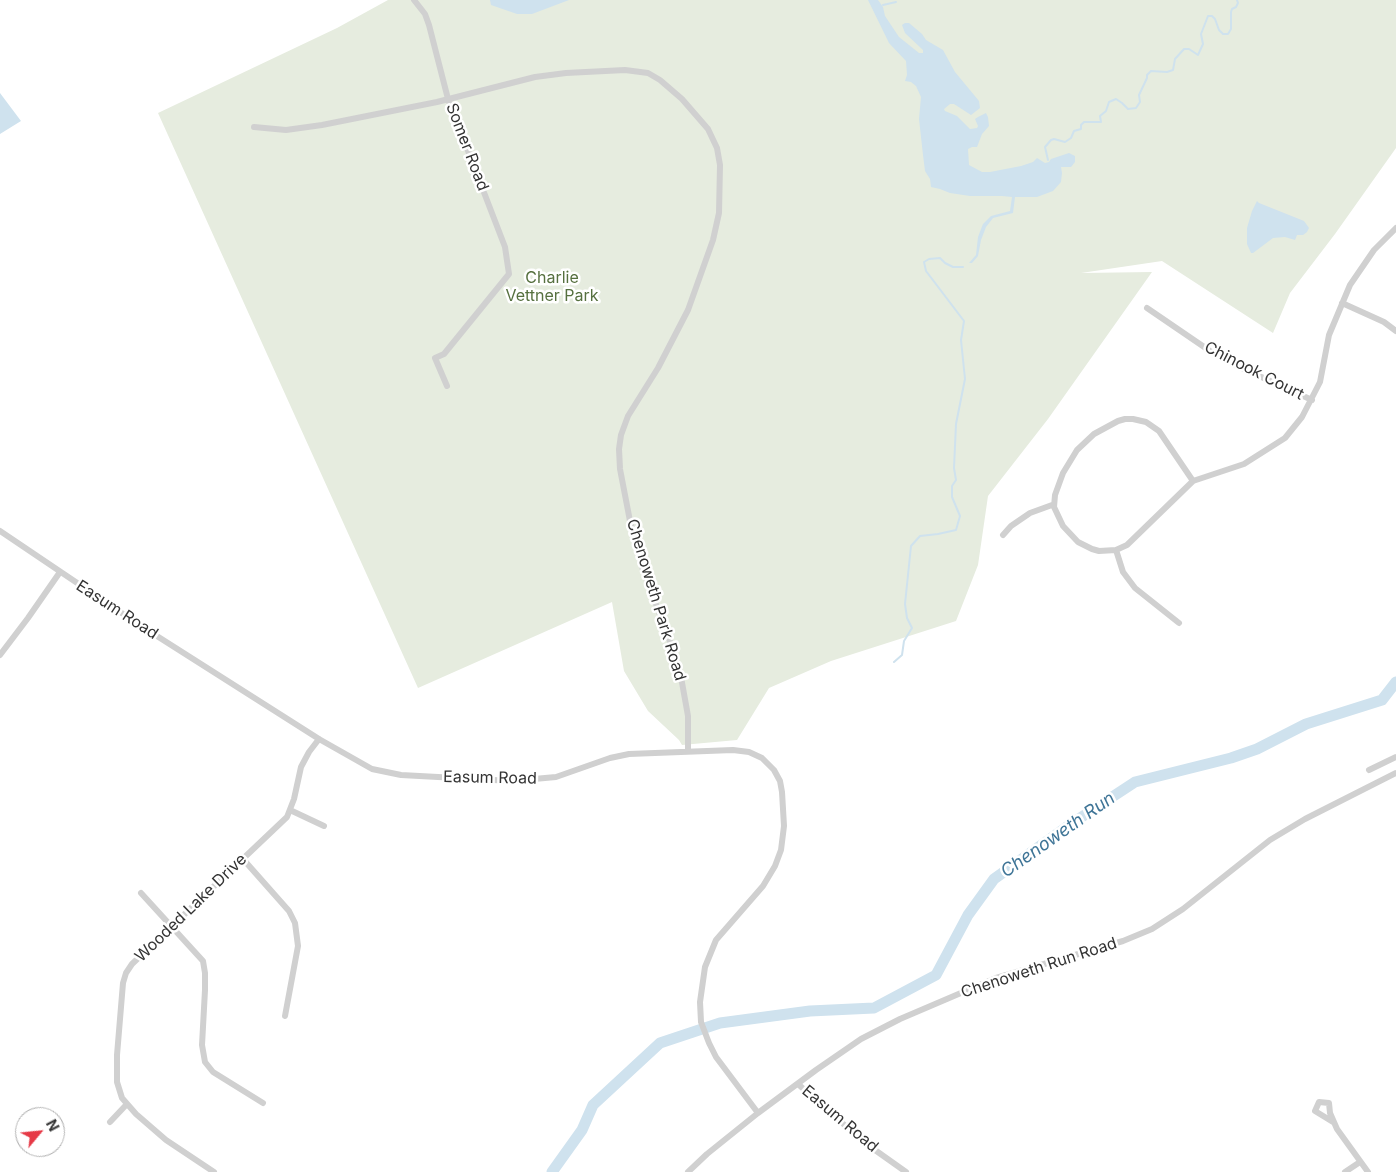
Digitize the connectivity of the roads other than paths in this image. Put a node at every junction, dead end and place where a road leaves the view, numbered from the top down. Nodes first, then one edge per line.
1 (414, 0) edge
2 (448, 99) junction
3 (254, 127) dead end
4 (1396, 228) edge
5 (1342, 303) junction
6 (1147, 308) dead end
7 (1396, 331) edge
8 (447, 386) dead end
9 (1312, 400) junction
10 (1192, 481) junction
11 (1054, 507) junction
12 (0, 531) edge
13 (1003, 535) dead end
14 (1116, 550) junction
15 (60, 572) junction
16 (1178, 623) dead end
17 (0, 655) edge
18 (319, 739) junction
19 (688, 751) junction
20 (1396, 757) edge
21 (1369, 770) dead end
22 (1396, 773) edge
23 (290, 810) junction
24 (324, 826) dead end
25 (243, 859) junction
26 (141, 893) dead end
27 (172, 926) junction
28 (285, 1016) dead end
29 (798, 1084) junction
30 (263, 1103) dead end
31 (127, 1104) junction
32 (758, 1113) junction
33 (110, 1122) dead end
34 (1333, 1122) dead end
35 (1360, 1162) junction
36 (214, 1172) edge
37 (688, 1172) edge
38 (906, 1172) edge
39 (1345, 1172) edge
40 (1368, 1172) edge

1 - 2 street, Somer Road
2 - 3 street, Chenoweth Park Road
2 - 8 street, Somer Road
2 - 19 street, Chenoweth Park Road
4 - 5 street
5 - 7 street
5 - 9 street
6 - 9 street, Chinook Court
9 - 10 street
10 - 11 street
10 - 14 street
11 - 13 street
11 - 14 street
12 - 15 street, Easum Road
14 - 16 street
15 - 17 street
15 - 18 street, Easum Road
18 - 19 street, Easum Road
18 - 23 street, Wooded Lake Drive
19 - 32 street, Easum Road
20 - 21 street
22 - 29 street, Chenoweth Run Road
23 - 24 street
23 - 25 street, Wooded Lake Drive
25 - 27 street, Wooded Lake Drive
25 - 28 street
26 - 27 street
27 - 30 street
27 - 31 street, Wooded Lake Drive
29 - 32 street, Chenoweth Run Road
29 - 38 street, Easum Road
31 - 33 street
31 - 36 street, Wooded Lake Drive
32 - 37 street, Chenoweth Run Road
34 - 35 street
35 - 39 street
35 - 40 street

